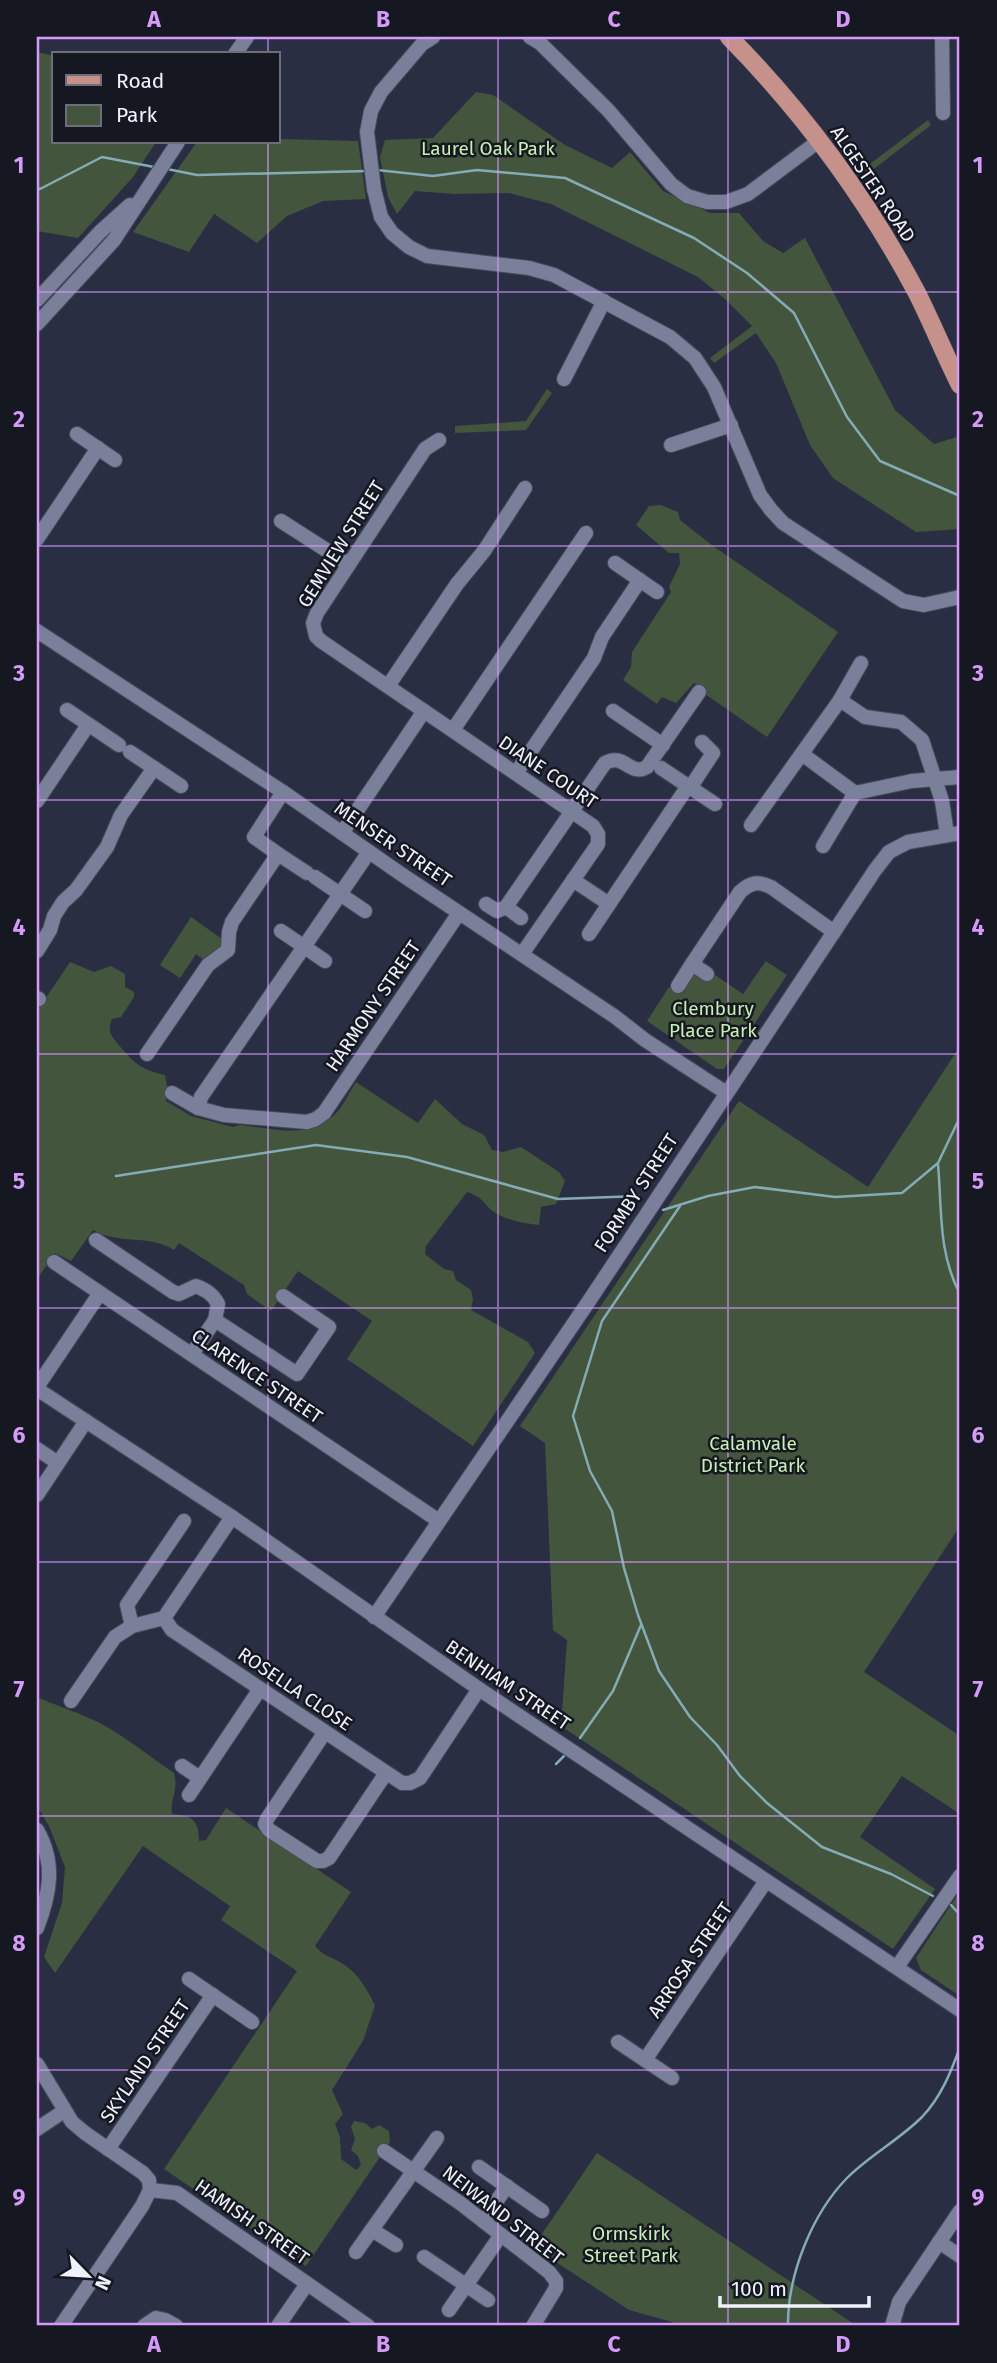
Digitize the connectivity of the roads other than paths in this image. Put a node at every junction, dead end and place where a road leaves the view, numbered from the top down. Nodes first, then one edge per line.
1 (247, 37) edge
2 (433, 37) edge
3 (530, 37) edge
4 (729, 37) edge
5 (942, 37) edge
6 (236, 52) edge
7 (943, 113) dead end
8 (820, 140) junction
9 (177, 144) edge
10 (144, 192) junction
11 (37, 300) edge
12 (604, 301) junction
13 (37, 324) edge
14 (564, 379) dead end
15 (957, 379) edge
16 (960, 394) edge
17 (731, 425) junction
18 (77, 434) dead end
19 (439, 440) dead end
20 (671, 445) dead end
21 (98, 448) junction
22 (115, 460) dead end
23 (525, 488) dead end
24 (281, 521) dead end
25 (586, 533) dead end
26 (37, 539) edge
27 (615, 563) dead end
28 (348, 565) junction
29 (640, 580) junction
30 (657, 592) dead end
31 (960, 597) edge
32 (37, 631) edge
33 (861, 663) dead end
34 (388, 686) junction
35 (699, 692) dead end
36 (840, 701) junction
37 (67, 710) dead end
38 (424, 710) junction
39 (613, 711) dead end
40 (89, 725) junction
41 (453, 730) junction
42 (702, 742) dead end
43 (663, 745) junction
44 (802, 754) junction
45 (154, 768) junction
46 (661, 768) dead end
47 (516, 773) junction
48 (960, 777) edge
49 (936, 780) junction
50 (181, 786) dead end
51 (689, 787) junction
52 (283, 792) junction
53 (855, 793) junction
54 (37, 801) edge
55 (715, 804) dead end
56 (572, 811) junction
57 (751, 825) dead end
58 (342, 833) junction
59 (954, 833) edge
60 (823, 846) dead end
61 (369, 852) junction
62 (278, 854) junction
63 (573, 880) junction
64 (341, 896) junction
65 (486, 904) dead end
66 (609, 904) junction
67 (506, 907) junction
68 (365, 911) dead end
69 (459, 913) junction
70 (522, 918) dead end
71 (281, 931) dead end
72 (834, 932) junction
73 (589, 934) dead end
74 (305, 947) junction
75 (37, 951) edge
76 (522, 954) junction
77 (325, 961) dead end
78 (692, 964) junction
79 (707, 974) dead end
80 (678, 986) dead end
81 (147, 1054) dead end
82 (725, 1092) junction
83 (172, 1093) dead end
84 (198, 1108) junction
85 (96, 1240) dead end
86 (54, 1262) dead end
87 (100, 1293) junction
88 (283, 1296) dead end
89 (215, 1320) junction
90 (192, 1354) junction
91 (37, 1388) edge
92 (86, 1421) junction
93 (37, 1449) edge
94 (58, 1463) junction
95 (37, 1495) edge
96 (232, 1517) junction
97 (184, 1521) dead end
98 (439, 1521) junction
99 (374, 1617) junction
100 (164, 1618) junction
101 (132, 1626) junction
102 (260, 1689) junction
103 (479, 1689) junction
104 (71, 1701) dead end
105 (325, 1732) junction
106 (182, 1766) dead end
107 (386, 1773) junction
108 (200, 1778) junction
109 (189, 1796) dead end
110 (37, 1830) edge
111 (960, 1876) edge
112 (766, 1881) junction
113 (37, 1928) edge
114 (897, 1967) junction
115 (189, 1979) dead end
116 (213, 1995) junction
117 (960, 2010) edge
118 (252, 2022) dead end
119 (618, 2042) dead end
120 (645, 2060) junction
121 (37, 2064) edge
122 (672, 2078) dead end
123 (64, 2111) junction
124 (37, 2129) edge
125 (437, 2138) dead end
126 (108, 2150) junction
127 (384, 2151) dead end
128 (479, 2167) dead end
129 (414, 2171) junction
130 (507, 2186) junction
131 (150, 2190) junction
132 (542, 2211) dead end
133 (960, 2211) edge
134 (483, 2221) junction
135 (372, 2230) junction
136 (501, 2235) junction
137 (940, 2242) junction
138 (396, 2245) dead end
139 (356, 2252) dead end
140 (424, 2256) dead end
141 (960, 2256) edge
142 (307, 2284) junction
143 (466, 2286) junction
144 (488, 2300) dead end
145 (449, 2310) dead end
146 (61, 2326) edge
147 (144, 2326) edge
148 (176, 2326) edge
149 (278, 2326) edge
150 (368, 2326) edge
151 (533, 2326) edge
152 (892, 2326) edge

1 - 6 street
2 - 12 street
3 - 8 street
4 - 8 main road, ALGESTER ROAD
5 - 7 street
8 - 15 main road, ALGESTER ROAD
9 - 10 street
10 - 11 street
10 - 13 street
12 - 14 street
12 - 17 street
15 - 16 main road, ALGESTER ROAD
17 - 20 street
17 - 31 street
18 - 21 street
19 - 28 street, GEMVIEW STREET
21 - 22 street
21 - 26 street
23 - 34 street
24 - 28 street
25 - 41 street
27 - 29 street
28 - 34 street, GEMVIEW STREET
29 - 30 street
29 - 47 street
32 - 52 street, MENSER STREET
33 - 36 street
34 - 38 street, GEMVIEW STREET
35 - 43 street
36 - 44 street
36 - 49 street
37 - 40 street
38 - 41 street, DIANE COURT
38 - 58 street
39 - 43 street
40 - 45 street
40 - 54 street
41 - 47 street, DIANE COURT
42 - 51 street
43 - 56 street
44 - 53 street
44 - 57 street
45 - 50 street
45 - 75 street
46 - 51 street
47 - 56 street, DIANE COURT
48 - 49 street
49 - 53 street
49 - 59 street
51 - 55 street
51 - 66 street
52 - 58 street, MENSER STREET
52 - 62 street
53 - 60 street
56 - 63 street, DIANE COURT
56 - 67 street
58 - 61 street, MENSER STREET
59 - 72 street, FORMBY STREET
61 - 64 street
61 - 69 street, MENSER STREET
62 - 64 street
62 - 81 street
63 - 66 street
63 - 76 street, DIANE COURT
64 - 68 street
64 - 74 street
65 - 67 street
66 - 73 street
67 - 70 street
69 - 76 street, MENSER STREET
69 - 84 street, HARMONY STREET
71 - 74 street
72 - 78 street
72 - 82 street, FORMBY STREET
74 - 77 street
74 - 84 street
76 - 82 street, MENSER STREET
78 - 79 street
78 - 80 street
82 - 98 street, FORMBY STREET
83 - 84 street
85 - 89 street
86 - 87 street, CLARENCE STREET
87 - 90 street, CLARENCE STREET
87 - 91 street
88 - 89 street
89 - 90 street
90 - 98 street, CLARENCE STREET
91 - 92 street, BENHIAM STREET
92 - 94 street
92 - 96 street, BENHIAM STREET
93 - 94 street
94 - 95 street
96 - 99 street, BENHIAM STREET
96 - 100 street
97 - 101 street
98 - 99 street, FORMBY STREET
99 - 103 street, BENHIAM STREET
100 - 101 street
100 - 102 street, ROSELLA CLOSE
101 - 104 street
102 - 105 street, ROSELLA CLOSE
102 - 108 street
103 - 107 street, ROSELLA CLOSE
103 - 112 street, BENHIAM STREET
105 - 107 street, ROSELLA CLOSE
105 - 107 street
106 - 108 street
108 - 109 street
110 - 113 street
111 - 114 street
112 - 114 street, BENHIAM STREET
112 - 120 street, ARROSA STREET
114 - 117 street, BENHIAM STREET
115 - 116 street
116 - 118 street
116 - 126 street, SKYLAND STREET
119 - 120 street
120 - 122 street
121 - 123 street
123 - 124 street
123 - 126 street
125 - 129 street
126 - 131 street
127 - 129 street, NEIWAND STREET
128 - 130 street
129 - 134 street, NEIWAND STREET
129 - 135 street
130 - 132 street
130 - 134 street
131 - 142 street, HAMISH STREET
131 - 146 street
133 - 137 street
134 - 136 street, NEIWAND STREET
135 - 138 street
135 - 139 street
136 - 143 street
136 - 151 street, NEIWAND STREET
137 - 141 street
137 - 152 street
140 - 143 street
142 - 149 street
142 - 150 street, HAMISH STREET
143 - 144 street
143 - 145 street
147 - 148 street

